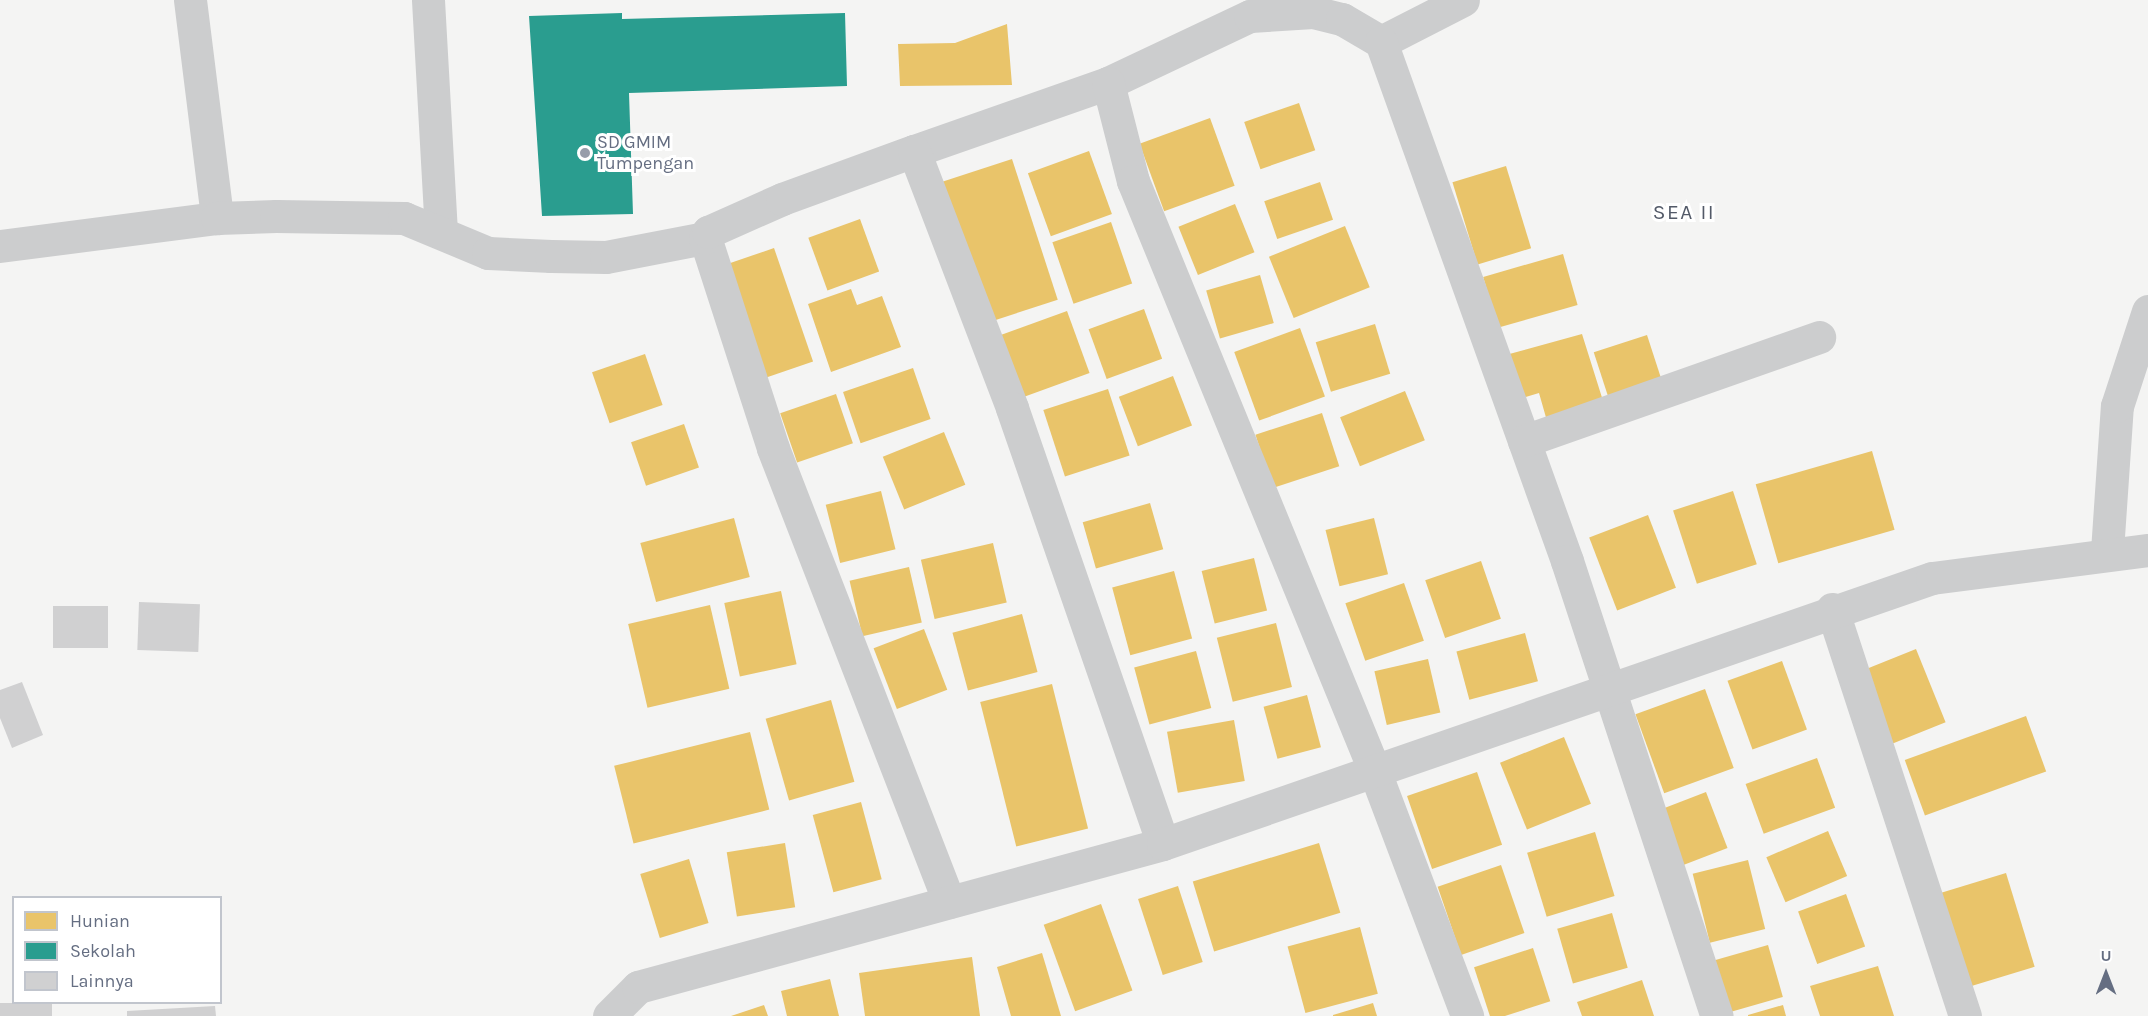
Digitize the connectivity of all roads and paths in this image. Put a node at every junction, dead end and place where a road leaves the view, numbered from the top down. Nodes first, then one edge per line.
1 (190, 0) edge
2 (428, 0) edge
3 (1463, 0) edge
4 (1381, 42) junction
5 (1107, 83) junction
6 (914, 150) junction
7 (217, 218) junction
8 (441, 230) junction
9 (705, 238) junction
10 (0, 246) edge
11 (2148, 311) edge
12 (1819, 337) dead end
13 (1524, 441) junction
14 (2148, 550) edge
15 (2107, 551) junction
16 (1832, 609) junction
17 (1609, 691) junction
18 (1376, 772) junction
19 (1163, 844) junction
20 (949, 902) junction
21 (609, 1016) edge
22 (1467, 1016) edge
23 (1718, 1016) edge
24 (1965, 1016) edge

1 - 7 street
2 - 8 street
3 - 4 street
4 - 5 street
4 - 13 street
5 - 6 street
5 - 18 street
6 - 9 street
6 - 19 street
7 - 8 street
7 - 10 street
8 - 9 street
9 - 20 street
11 - 15 street
12 - 13 street
13 - 17 street
14 - 15 street
15 - 16 street
16 - 17 street
16 - 24 street
17 - 18 street
17 - 23 street
18 - 19 street
18 - 22 street
19 - 20 street
20 - 21 street

